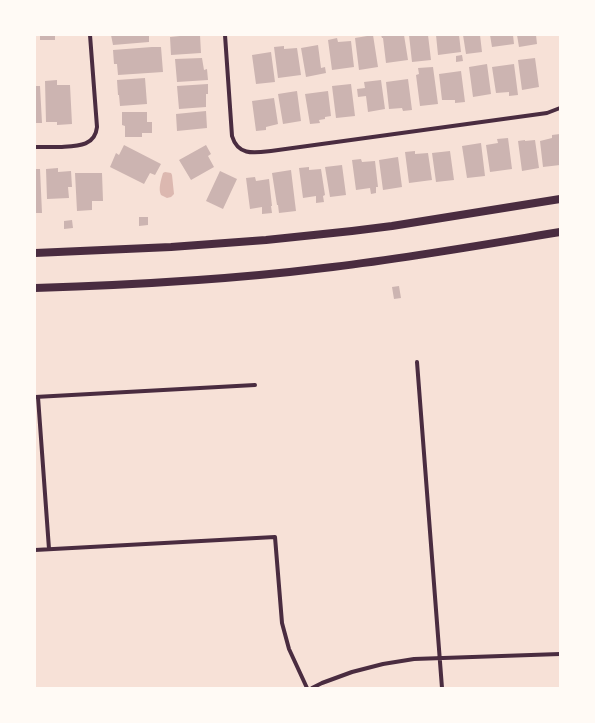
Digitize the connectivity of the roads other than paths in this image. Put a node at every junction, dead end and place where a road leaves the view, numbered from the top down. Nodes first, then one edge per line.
1 (90, 35) edge
2 (225, 35) edge
3 (560, 108) edge
4 (35, 147) edge
5 (560, 199) edge
6 (560, 232) edge
7 (35, 253) edge
8 (35, 288) edge
9 (417, 362) dead end
10 (255, 385) dead end
11 (37, 397) edge
12 (49, 549) junction
13 (35, 550) edge
14 (560, 654) edge
15 (440, 658) junction
16 (307, 688) edge
17 (312, 688) edge
18 (442, 688) edge

1 - 4 street
2 - 3 street
5 - 7 main road
6 - 8 main road
9 - 15 street
10 - 11 street
11 - 12 street
12 - 13 street
12 - 16 street
14 - 15 street
15 - 17 street
15 - 18 street

